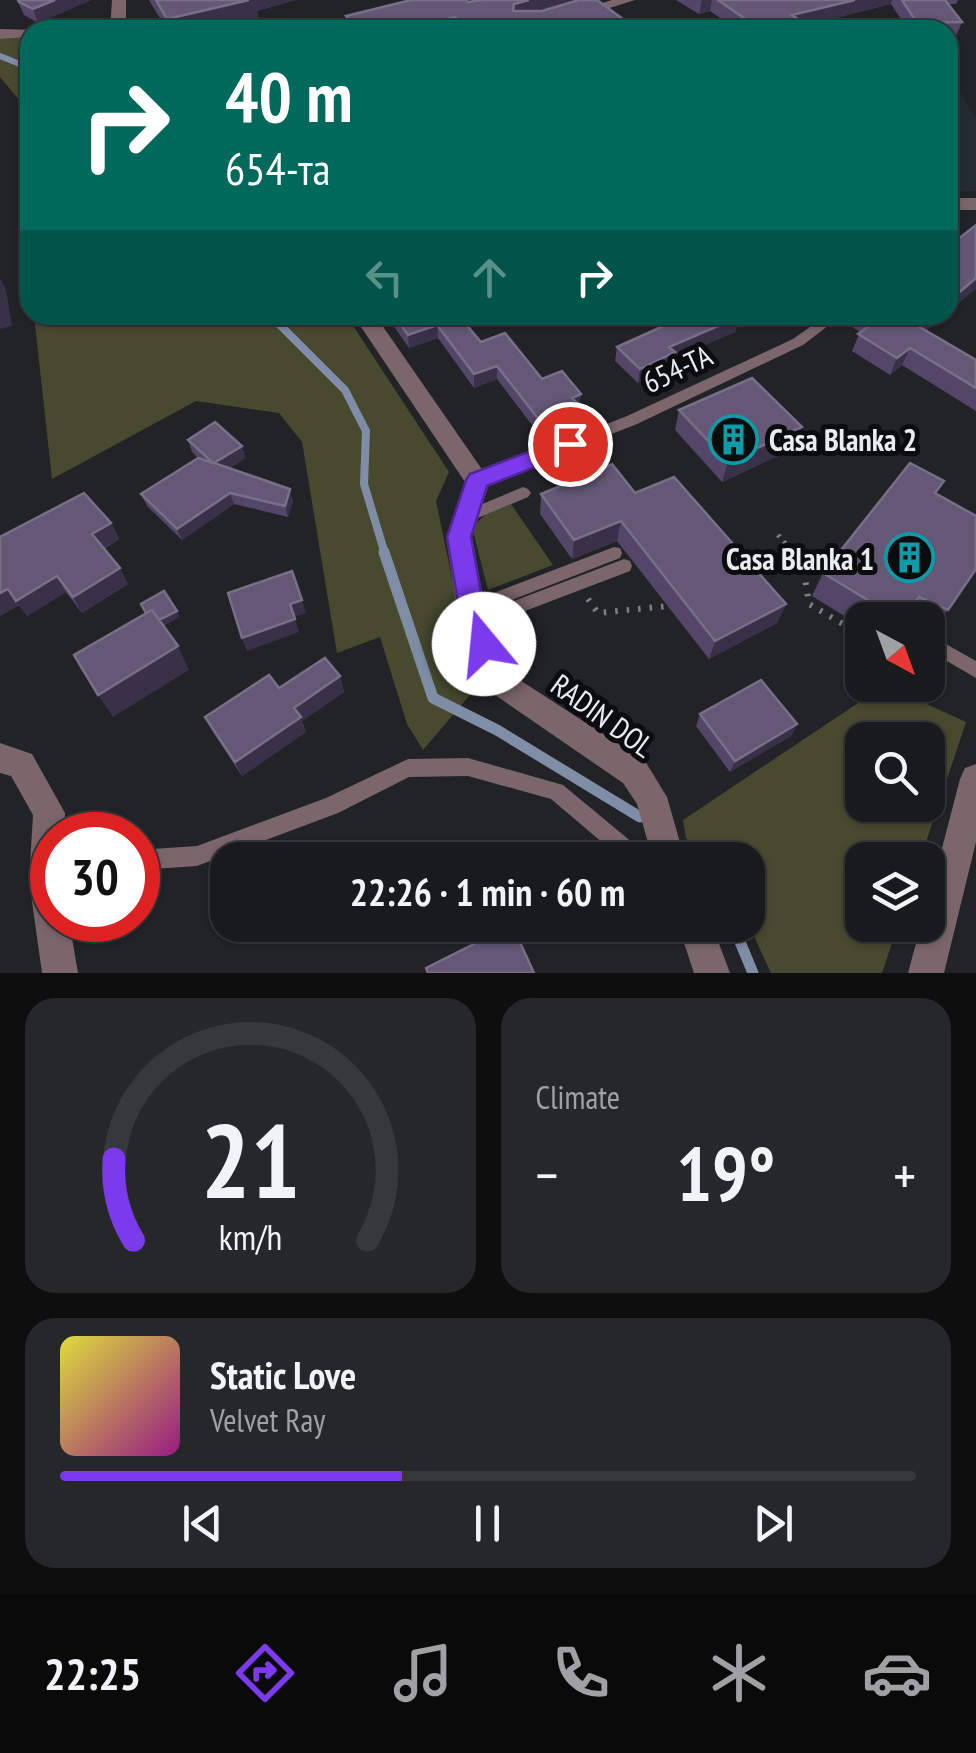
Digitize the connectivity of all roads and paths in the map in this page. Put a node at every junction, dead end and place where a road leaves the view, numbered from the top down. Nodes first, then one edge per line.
1 (628, 0) edge
2 (557, 20) edge
3 (0, 22) edge
4 (15, 33) edge
5 (371, 325) edge
6 (822, 325) edge
7 (478, 480) junction
8 (523, 493) dead end
9 (466, 516) junction
10 (778, 535) dead end
11 (577, 584) junction
12 (668, 606) edge
13 (473, 616) junction
14 (845, 625) edge
15 (945, 651) edge
16 (976, 670) edge
17 (11, 761) edge
18 (976, 779) edge
19 (48, 812) edge
20 (235, 842) edge
21 (617, 842) edge
22 (664, 842) edge
23 (210, 851) edge
24 (160, 859) edge
25 (56, 942) edge
26 (701, 942) edge
27 (60, 973) edge
28 (712, 973) edge
29 (926, 973) edge

1 - 2 street
3 - 4 street
5 - 7 street
6 - 7 lane, 654-ТА
7 - 9 street, RADIN DOL
8 - 9 lane
9 - 13 street, RADIN DOL
10 - 14 path
11 - 12 path
11 - 13 lane
11 - 13 lane
13 - 22 street, RADIN DOL
15 - 16 lane
17 - 19 street
18 - 29 street
20 - 21 lane
23 - 24 lane
25 - 27 street
26 - 28 street

